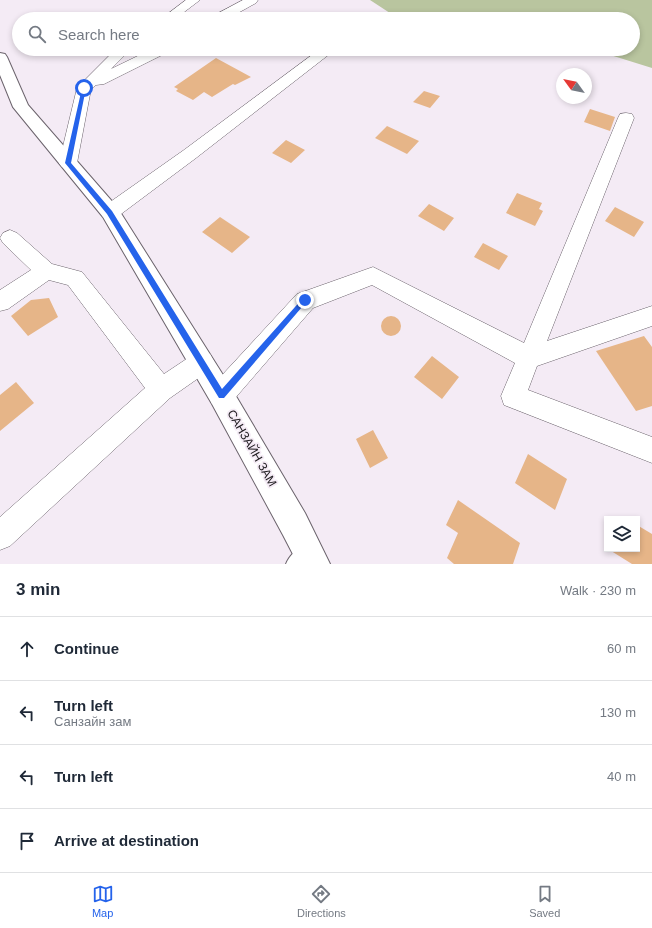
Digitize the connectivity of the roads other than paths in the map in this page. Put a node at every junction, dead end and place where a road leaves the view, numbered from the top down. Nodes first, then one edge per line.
1 (194, 0) edge
2 (252, 0) edge
3 (177, 12) edge
4 (231, 12) edge
5 (117, 56) edge
6 (149, 56) edge
7 (320, 56) edge
8 (0, 57) edge
9 (84, 88) junction
10 (626, 118) dead end
11 (68, 163) junction
12 (110, 212) junction
13 (10, 238) dead end
14 (46, 271) junction
15 (0, 302) edge
16 (652, 316) edge
17 (529, 358) junction
18 (202, 362) junction
19 (161, 390) junction
20 (222, 395) junction
21 (652, 450) edge
22 (0, 536) edge
23 (305, 559) edge

1 - 3 street
2 - 4 street
5 - 9 street
6 - 9 street
7 - 12 street
8 - 11 main road, САНЗАЙН ЗАМ
9 - 11 street
10 - 17 street
11 - 12 main road, САНЗАЙН ЗАМ
12 - 18 main road, САНЗАЙН ЗАМ
13 - 14 street
14 - 15 street
14 - 19 street
16 - 17 street
17 - 20 street
17 - 21 street
18 - 19 street
18 - 20 main road, САНЗАЙН ЗАМ
19 - 22 street
20 - 23 main road, САНЗАЙН ЗАМ

